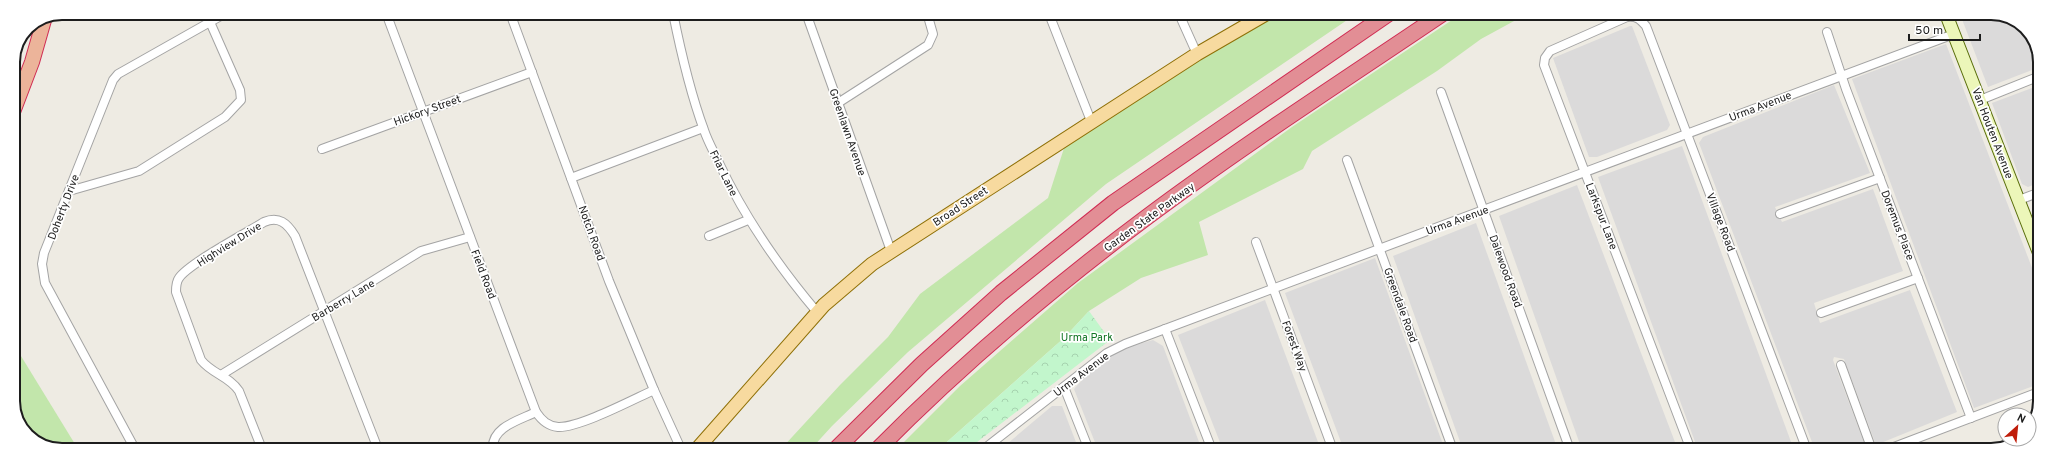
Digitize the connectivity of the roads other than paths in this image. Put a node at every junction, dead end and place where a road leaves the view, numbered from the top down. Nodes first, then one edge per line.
1 (214, 20) edge
2 (389, 20) edge
3 (513, 20) edge
4 (674, 20) edge
5 (808, 20) edge
6 (929, 20) edge
7 (1051, 20) edge
8 (1182, 20) edge
9 (1256, 20) edge
10 (1379, 20) edge
11 (1433, 20) edge
12 (1623, 20) edge
13 (1641, 20) edge
14 (1948, 20) edge
15 (210, 22) junction
16 (1617, 22) joint
17 (43, 25) edge
18 (1827, 32) dead end
19 (1954, 34) junction
20 (1197, 54) junction
21 (532, 72) junction
22 (1842, 76) junction
23 (2033, 79) edge
24 (1441, 92) dead end
25 (20, 94) edge
26 (1980, 100) junction
27 (838, 104) junction
28 (423, 111) junction
29 (1091, 121) junction
30 (703, 128) junction
31 (1687, 134) junction
32 (322, 150) dead end
33 (1347, 160) dead end
34 (1586, 172) junction
35 (571, 178) junction
36 (1880, 178) junction
37 (69, 191) junction
38 (2033, 195) edge
39 (2019, 200) junction
40 (1484, 210) junction
41 (1780, 214) dead end
42 (748, 220) junction
43 (709, 236) dead end
44 (470, 237) junction
45 (2033, 237) edge
46 (1256, 242) dead end
47 (1381, 248) junction
48 (890, 251) junction
49 (1918, 278) junction
50 (1273, 288) junction
51 (324, 311) junction
52 (817, 312) junction
53 (1821, 313) dead end
54 (1165, 329) junction
55 (1841, 365) dead end
56 (221, 375) junction
57 (1064, 387) junction
58 (654, 390) junction
59 (2033, 394) edge
60 (536, 412) junction
61 (1971, 418) junction
62 (132, 443) edge
63 (260, 443) edge
64 (376, 443) edge
65 (494, 443) edge
66 (678, 443) edge
67 (702, 443) edge
68 (842, 443) edge
69 (884, 443) edge
70 (993, 443) edge
71 (1086, 443) edge
72 (1209, 443) edge
73 (1330, 443) edge
74 (1450, 443) edge
75 (1567, 443) edge
76 (1688, 443) edge
77 (1804, 443) edge
78 (1869, 443) edge
79 (1905, 443) edge

1 - 15 street, Doherty Drive
2 - 28 street, Field Road
3 - 21 street, Notch Road
4 - 30 street, Friar Lane
5 - 27 street, Greenlawn Avenue
6 - 27 street
7 - 29 street
8 - 20 street
9 - 20 main road, Broad Street
10 - 68 highway
11 - 69 highway, Garden State Parkway
12 - 16 street, Village Road
13 - 31 street, Village Road
14 - 19 main road, Van Houten Avenue
15 - 37 street, Doherty Drive
15 - 37 street
16 - 34 street, Larkspur Lane
17 - 25 highway
18 - 22 street, Doremus Place
19 - 22 street, Urma Avenue
19 - 26 main road, Van Houten Avenue
20 - 29 main road, Broad Street
21 - 28 street, Hickory Street
21 - 35 street, Notch Road
22 - 31 street, Urma Avenue
22 - 36 street, Doremus Place
23 - 26 street
24 - 40 street, Dalewood Road
26 - 39 main road, Van Houten Avenue
27 - 48 street, Greenlawn Avenue
28 - 32 street, Hickory Street
28 - 44 street, Field Road
29 - 48 main road, Broad Street
30 - 35 street
30 - 42 street, Friar Lane
31 - 34 street, Urma Avenue
31 - 77 street, Village Road
33 - 47 street, Greendale Road
34 - 40 street, Urma Avenue
34 - 76 street, Larkspur Lane
35 - 58 street, Notch Road
36 - 41 street
36 - 49 street, Doremus Place
37 - 62 street, Doherty Drive
38 - 39 street
39 - 45 main road, Van Houten Avenue
40 - 47 street, Urma Avenue
40 - 75 street, Dalewood Road
42 - 43 street
42 - 52 street, Friar Lane
44 - 51 street, Barberry Lane
44 - 60 street, Field Road
46 - 50 street, Forest Way
47 - 50 street, Urma Avenue
47 - 74 street, Greendale Road
48 - 52 main road, Broad Street
49 - 53 street
49 - 61 street, Doremus Place
50 - 54 street, Urma Avenue
50 - 73 street, Forest Way
51 - 56 street, Barberry Lane
51 - 56 street, Highview Drive
51 - 64 street, Highview Drive
52 - 67 main road, Broad Street
54 - 57 street, Urma Avenue
54 - 72 street
55 - 78 street
56 - 63 street, Highview Drive
57 - 70 street, Urma Avenue
57 - 71 street
58 - 60 street, Field Road
58 - 66 street, Notch Road
59 - 61 street
60 - 65 street
61 - 79 street

